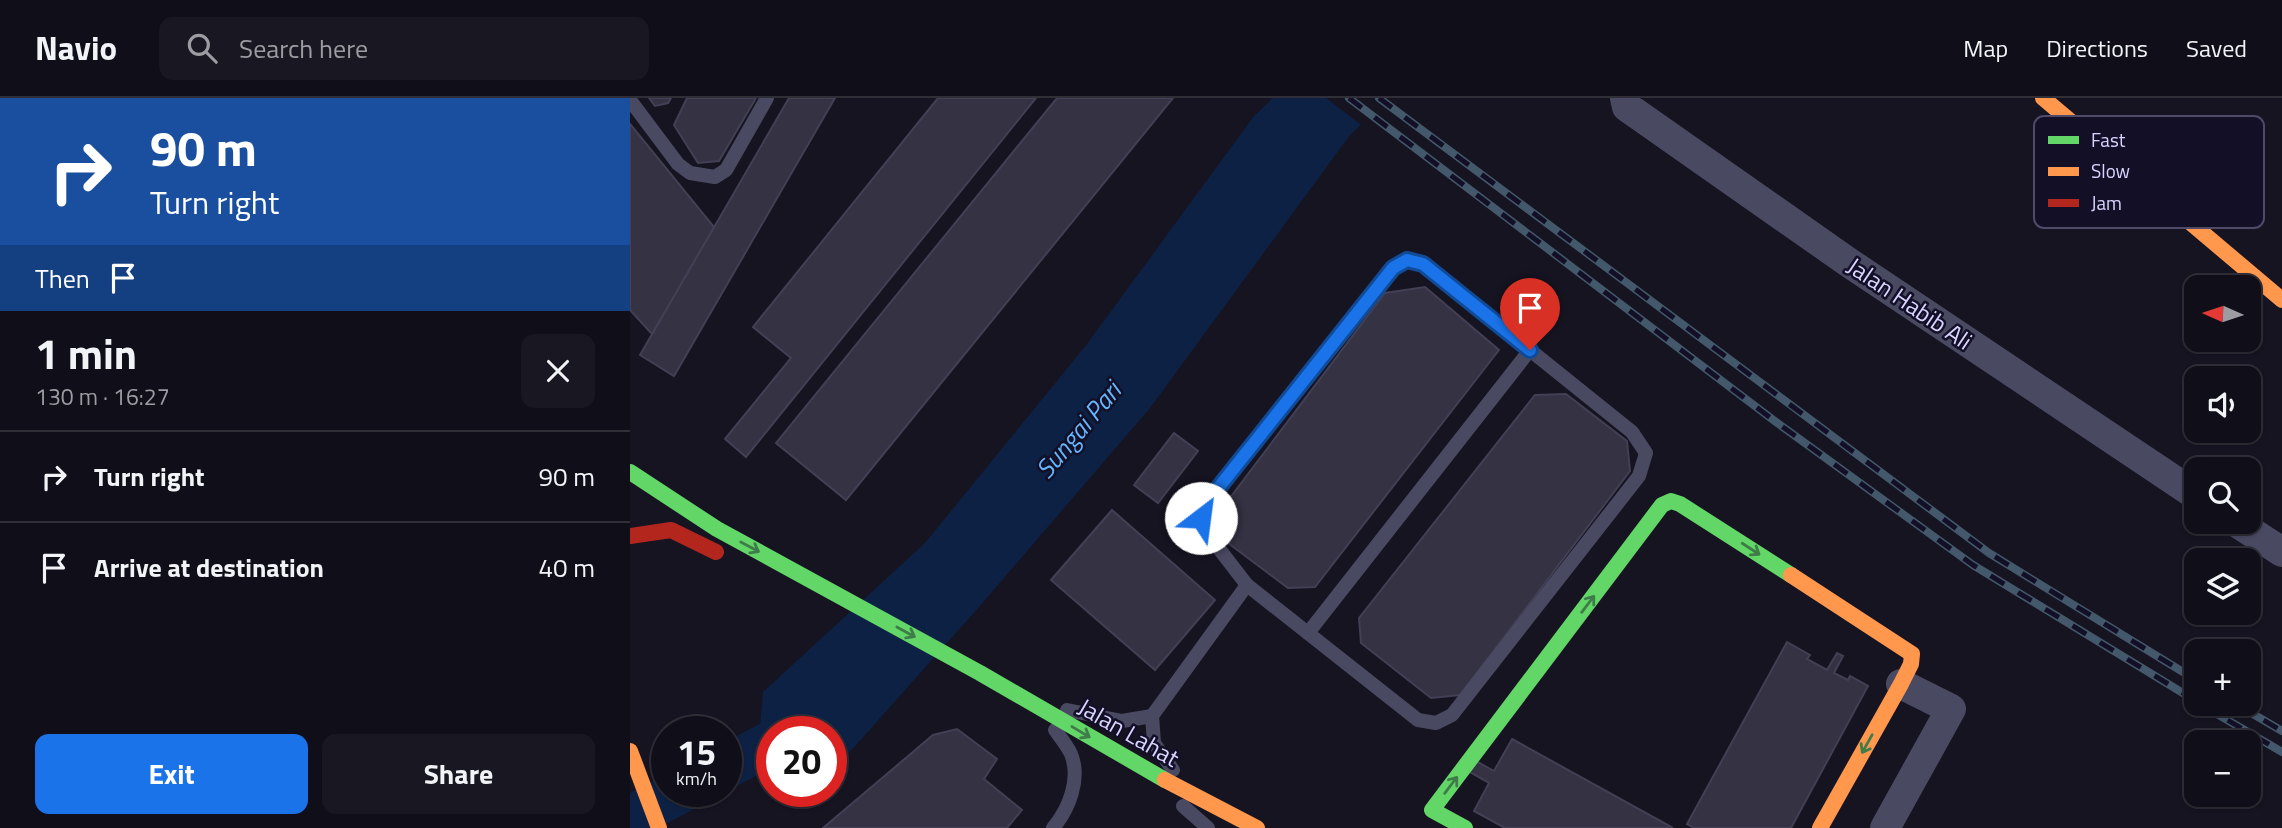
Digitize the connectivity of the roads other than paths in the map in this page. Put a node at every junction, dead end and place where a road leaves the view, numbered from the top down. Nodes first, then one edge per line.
1 (767, 98) edge
2 (2043, 98) edge
3 (630, 100) edge
4 (1626, 103) edge
5 (2064, 116) edge
6 (2197, 228) edge
7 (2282, 300) edge
8 (1530, 350) junction
9 (630, 472) edge
10 (676, 482) dead end
11 (2184, 487) edge
12 (717, 530) junction
13 (2254, 534) edge
14 (630, 536) edge
15 (2282, 552) edge
16 (728, 559) dead end
17 (766, 573) dead end
18 (1247, 585) junction
19 (846, 598) junction
20 (1308, 632) junction
21 (1901, 684) junction
22 (1038, 706) junction
23 (1152, 716) junction
24 (630, 751) edge
25 (1131, 762) junction
26 (637, 790) edge
27 (1192, 793) junction
28 (1427, 819) edge
29 (652, 825) edge
30 (1053, 828) edge
31 (1208, 828) edge
32 (1257, 828) edge
33 (1465, 828) edge
34 (1820, 828) edge
35 (1885, 828) edge

1 - 3 lane
2 - 5 street
4 - 11 street, Jalan Habib Ali
6 - 7 street
8 - 18 lane
8 - 20 lane
8 - 20 lane
9 - 12 street
10 - 12 street
12 -> 19 street
13 - 15 street
14 - 16 street
17 - 19 street
18 - 20 lane
18 - 23 lane
19 -> 22 street, Jalan Lahat
28 -> 21 street
21 -> 34 street
21 - 35 street
22 - 23 lane
22 -> 25 street, Jalan Lahat
22 - 30 lane
23 - 27 lane
24 - 26 street
25 - 27 street, Jalan Lahat
25 - 31 lane
26 - 29 street
27 - 32 street, Jalan Lahat
28 - 33 street

